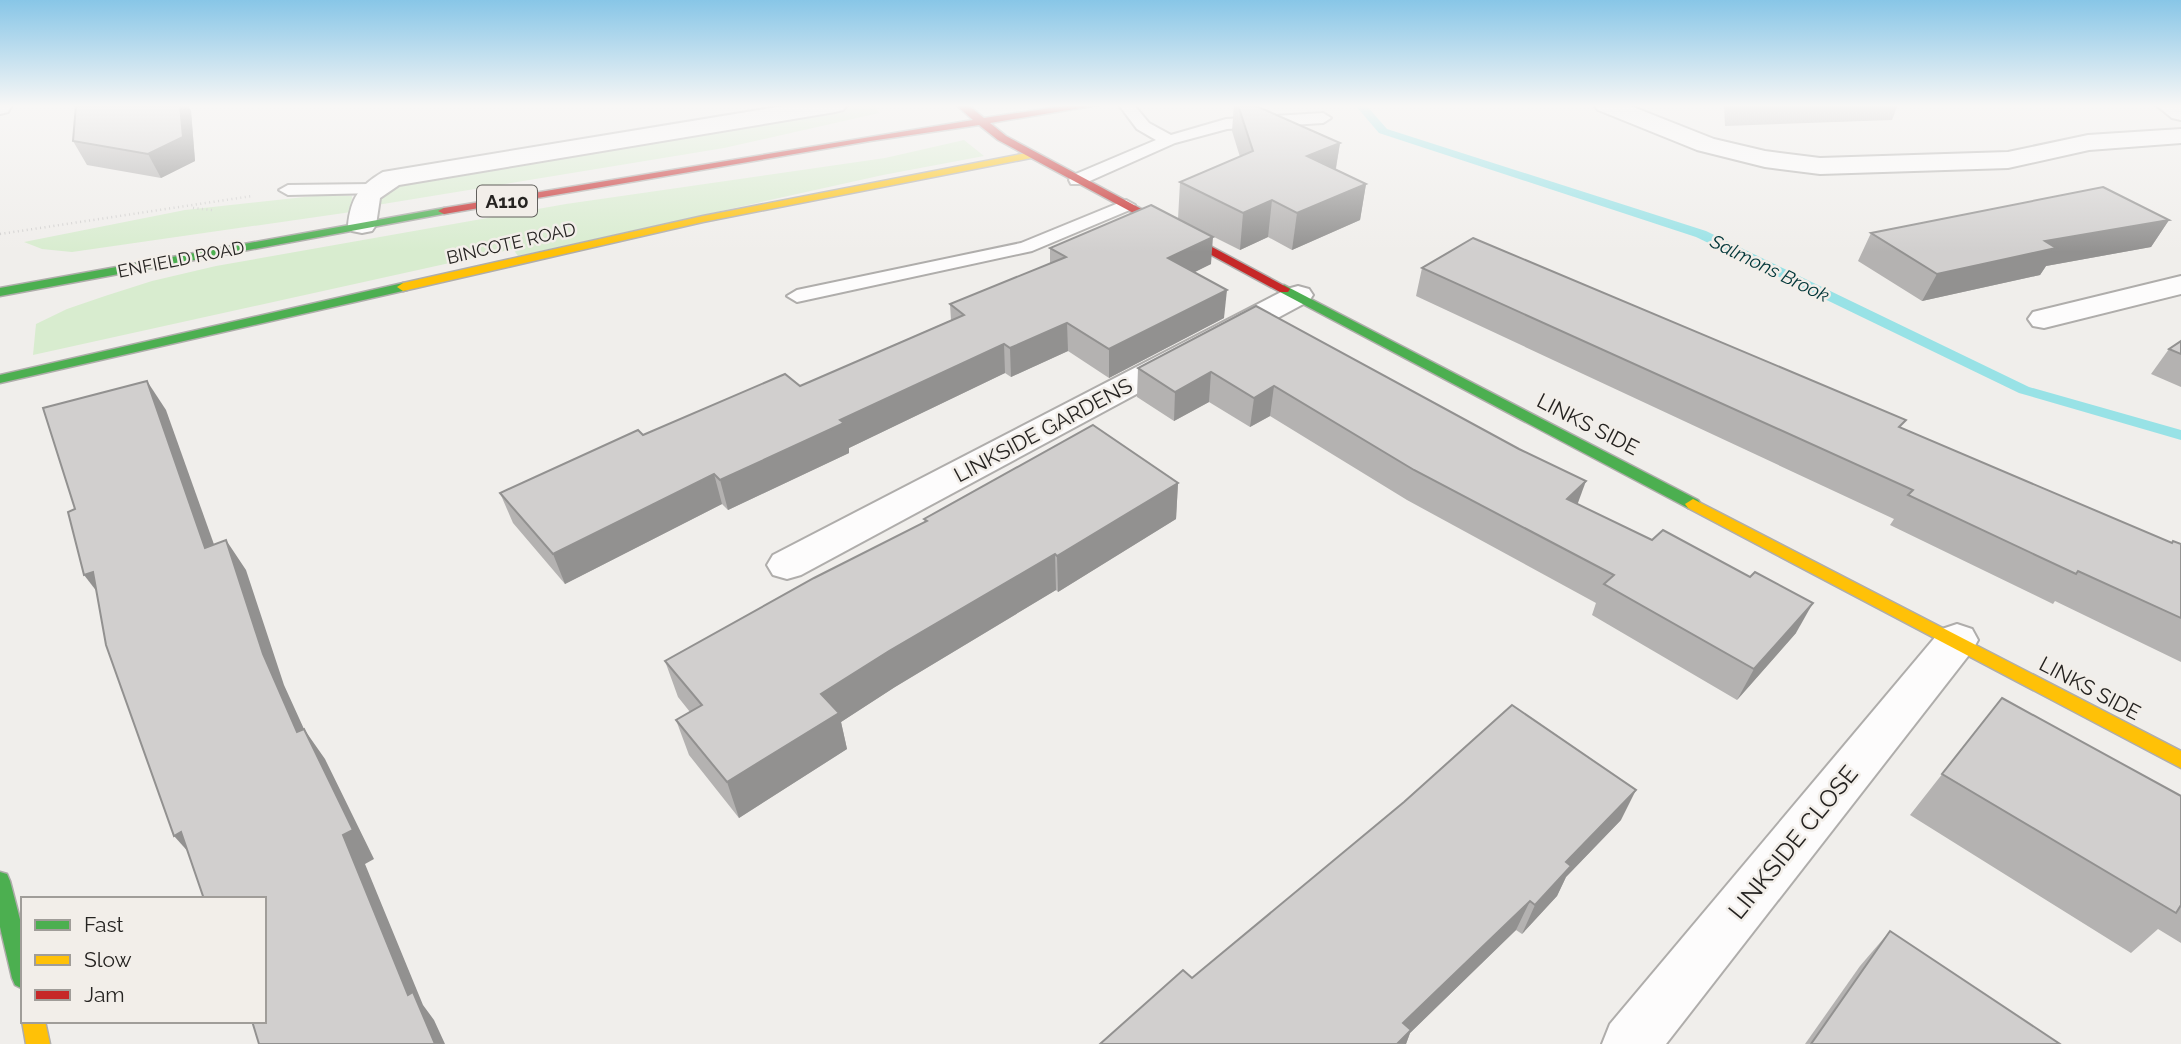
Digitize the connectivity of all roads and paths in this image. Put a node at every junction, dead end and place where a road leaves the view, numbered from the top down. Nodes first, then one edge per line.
1 (541, 154) edge
2 (784, 154) edge
3 (1138, 154) edge
4 (1743, 154) edge
5 (2047, 154) edge
6 (1032, 155) joint
7 (1077, 180) junction
8 (372, 189) junction
9 (288, 190) joint
10 (1126, 205) junction
11 (362, 225) junction
12 (0, 234) edge
13 (2181, 285) edge
14 (0, 292) edge
15 (1298, 295) junction
16 (797, 296) dead end
17 (2044, 319) dead end
18 (0, 379) edge
19 (787, 565) dead end
20 (1957, 640) junction
21 (2181, 760) edge
22 (0, 881) edge
23 (21, 970) edge
24 (33, 1023) edge
25 (38, 1044) edge
26 (1630, 1044) edge

1 - 8 street
2 - 11 street, ENFIELD ROAD / A110
3 - 7 lane
4 - 5 street
6 - 7 street, LINKS SIDE
6 - 18 street, BINCOTE ROAD
7 - 10 street, LINKS SIDE
8 - 9 lane
8 - 11 street
9 - 12 path
10 - 15 street, LINKS SIDE
10 - 16 lane
11 - 14 street, ENFIELD ROAD / A110
13 - 17 street
15 - 19 street, LINKSIDE GARDENS
15 - 20 street, LINKS SIDE
20 - 21 street, LINKS SIDE
20 - 26 street, LINKSIDE CLOSE
22 - 23 street
24 - 25 street

